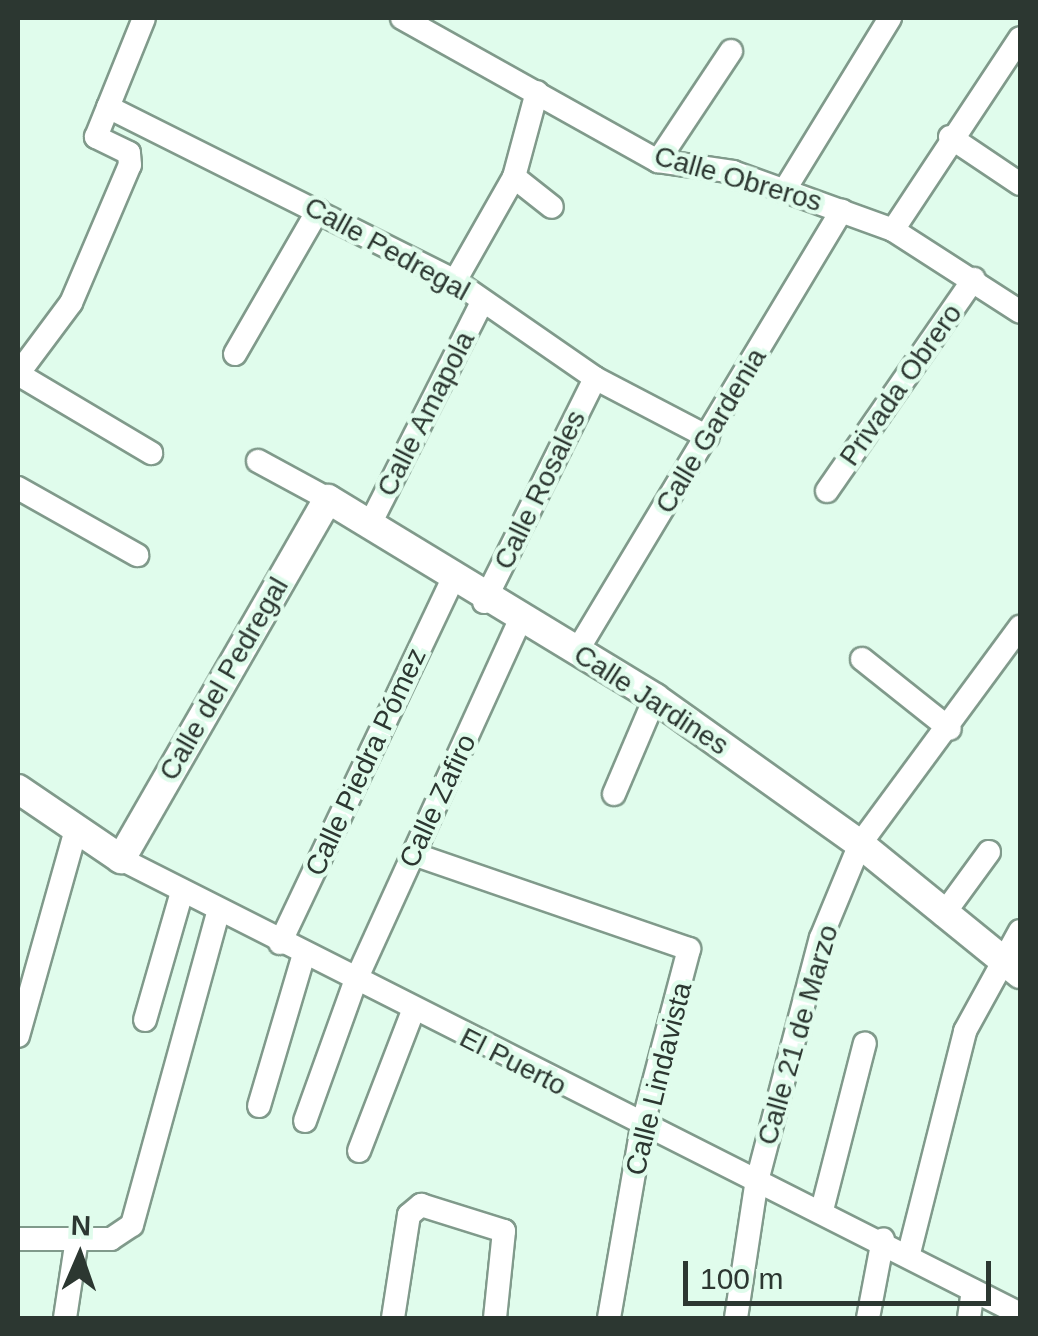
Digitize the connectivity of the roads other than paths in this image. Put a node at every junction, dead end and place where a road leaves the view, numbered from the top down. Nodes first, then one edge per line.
1 (144, 18) edge
2 (402, 18) edge
3 (890, 18) edge
4 (436, 24) edge
5 (1020, 38) edge
6 (731, 50) dead end
7 (537, 92) junction
8 (108, 106) junction
9 (950, 137) junction
10 (658, 161) junction
11 (514, 178) junction
12 (1020, 184) edge
13 (784, 190) junction
14 (552, 207) dead end
15 (318, 210) junction
16 (842, 210) junction
17 (893, 230) junction
18 (974, 279) junction
19 (455, 281) junction
20 (482, 302) junction
21 (1020, 312) edge
22 (235, 354) dead end
23 (18, 374) edge
24 (595, 378) junction
25 (708, 438) junction
26 (152, 453) dead end
27 (258, 461) dead end
28 (18, 488) edge
29 (828, 491) dead end
30 (328, 499) junction
31 (369, 526) junction
32 (137, 555) dead end
33 (452, 580) junction
34 (484, 602) junction
35 (520, 620) junction
36 (1020, 627) edge
37 (578, 651) junction
38 (862, 659) dead end
39 (655, 698) junction
40 (950, 729) junction
41 (18, 789) edge
42 (614, 794) dead end
43 (76, 829) junction
44 (860, 844) junction
45 (990, 852) dead end
46 (414, 854) junction
47 (121, 859) junction
48 (182, 892) junction
49 (218, 912) junction
50 (943, 914) junction
51 (1020, 931) edge
52 (280, 943) junction
53 (302, 957) junction
54 (1012, 970) edge
55 (354, 982) junction
56 (414, 1011) junction
57 (145, 1020) dead end
58 (18, 1036) edge
59 (865, 1042) dead end
60 (259, 1106) dead end
61 (305, 1121) dead end
62 (642, 1128) junction
63 (359, 1151) dead end
64 (756, 1186) junction
65 (822, 1210) junction
66 (18, 1239) edge
67 (882, 1239) junction
68 (76, 1240) junction
69 (910, 1252) junction
70 (972, 1290) junction
71 (1020, 1314) edge
72 (65, 1318) edge
73 (394, 1318) edge
74 (495, 1318) edge
75 (609, 1318) edge
76 (736, 1318) edge
77 (868, 1318) edge
78 (970, 1318) edge

1 - 8 street
2 - 4 street, Calle Obreros
3 - 13 street
4 - 7 street, Calle Obreros
5 - 9 street
6 - 10 street
7 - 10 street, Calle Obreros
7 - 11 street
8 - 15 street, Calle Pedregal
8 - 23 street
9 - 12 street
9 - 17 street
10 - 13 street, Calle Obreros
11 - 14 street
11 - 19 street
13 - 16 street, Calle Obreros
15 - 19 street, Calle Pedregal
15 - 22 street
16 - 17 street, Calle Obreros
16 - 25 street, Calle Gardenia
17 - 18 street, Calle Obreros
18 - 21 street, Calle Obreros
18 - 29 street, Privada Obrero
19 - 20 street, Calle Pedregal
20 - 24 street, Calle Pedregal
20 - 31 street, Calle Amapola
23 - 26 street
24 - 25 street, Calle Pedregal
24 - 34 street, Calle Rosales
25 - 37 street, Calle Gardenia
27 - 30 street, Calle Jardines
28 - 32 street
30 - 31 main road, Calle Jardines
30 - 47 main road, Calle del Pedregal
31 - 33 main road, Calle Jardines
33 - 34 main road, Calle Jardines
33 - 52 street, Calle Piedra Pómez
34 - 35 main road, Calle Jardines
35 - 37 main road, Calle Jardines
35 - 46 street, Calle Zafiro
36 - 40 street, Calle 21 de Marzo
37 - 39 main road, Calle Jardines
38 - 40 street
39 - 42 street
39 - 44 main road, Calle Jardines
40 - 44 street, Calle 21 de Marzo
41 - 43 main road, El Puerto
43 - 47 main road, El Puerto
43 - 58 street
44 - 50 main road, Calle Jardines
44 - 64 street, Calle 21 de Marzo
45 - 50 street
46 - 55 street, Calle Zafiro
46 - 62 street, Calle Lindavista
47 - 48 street, El Puerto
48 - 49 street, El Puerto
48 - 57 street
49 - 52 street, El Puerto
49 - 68 street
50 - 54 main road, Calle Jardines
51 - 54 street
52 - 53 street, El Puerto
53 - 55 street, El Puerto
53 - 60 street
54 - 69 street
55 - 56 street, El Puerto
55 - 61 street, Calle Zafiro
56 - 62 street, El Puerto
56 - 63 street
59 - 65 street
62 - 64 street, El Puerto
62 - 75 street, Calle Lindavista
64 - 65 street, El Puerto
64 - 76 street, Calle 21 de Marzo
65 - 67 street, El Puerto
66 - 68 street
67 - 69 street, El Puerto
67 - 77 street
68 - 72 street
69 - 70 street, El Puerto
70 - 71 street, El Puerto
70 - 78 street
73 - 74 street

